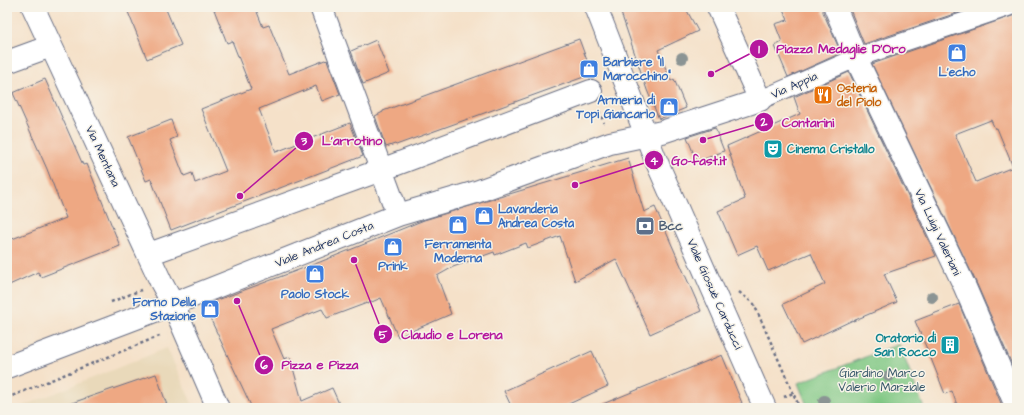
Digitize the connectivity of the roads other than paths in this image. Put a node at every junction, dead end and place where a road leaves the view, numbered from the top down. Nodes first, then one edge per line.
1 (33, 7) edge
2 (321, 7) edge
3 (596, 7) edge
4 (718, 7) edge
5 (835, 7) edge
6 (1008, 7) edge
7 (51, 46) junction
8 (856, 58) junction
9 (7, 62) edge
10 (591, 91) dead end
11 (760, 100) junction
12 (646, 136) junction
13 (381, 170) junction
14 (398, 215) junction
15 (149, 254) junction
16 (173, 304) junction
17 (7, 366) edge
18 (218, 408) edge
19 (765, 408) edge
20 (1017, 408) edge

1 - 7 street, Via Mentana
2 - 13 street
3 - 12 street, Viale Giosuè Carducci
4 - 11 street
5 - 8 street, Via Luigi Valeriani
6 - 8 street, Via Appia
7 - 9 street
7 - 15 street, Via Mentana
8 - 11 street, Via Appia
8 - 20 street, Via Luigi Valeriani
10 - 13 street
11 - 12 street, Via Appia
12 - 14 street, Viale Andrea Costa
12 - 19 street, Viale Giosuè Carducci
13 - 14 street
13 - 15 street
14 - 16 street, Viale Andrea Costa
15 - 16 street, Via Mentana
16 - 17 street, Viale Andrea Costa
16 - 18 street, Via Mentana

